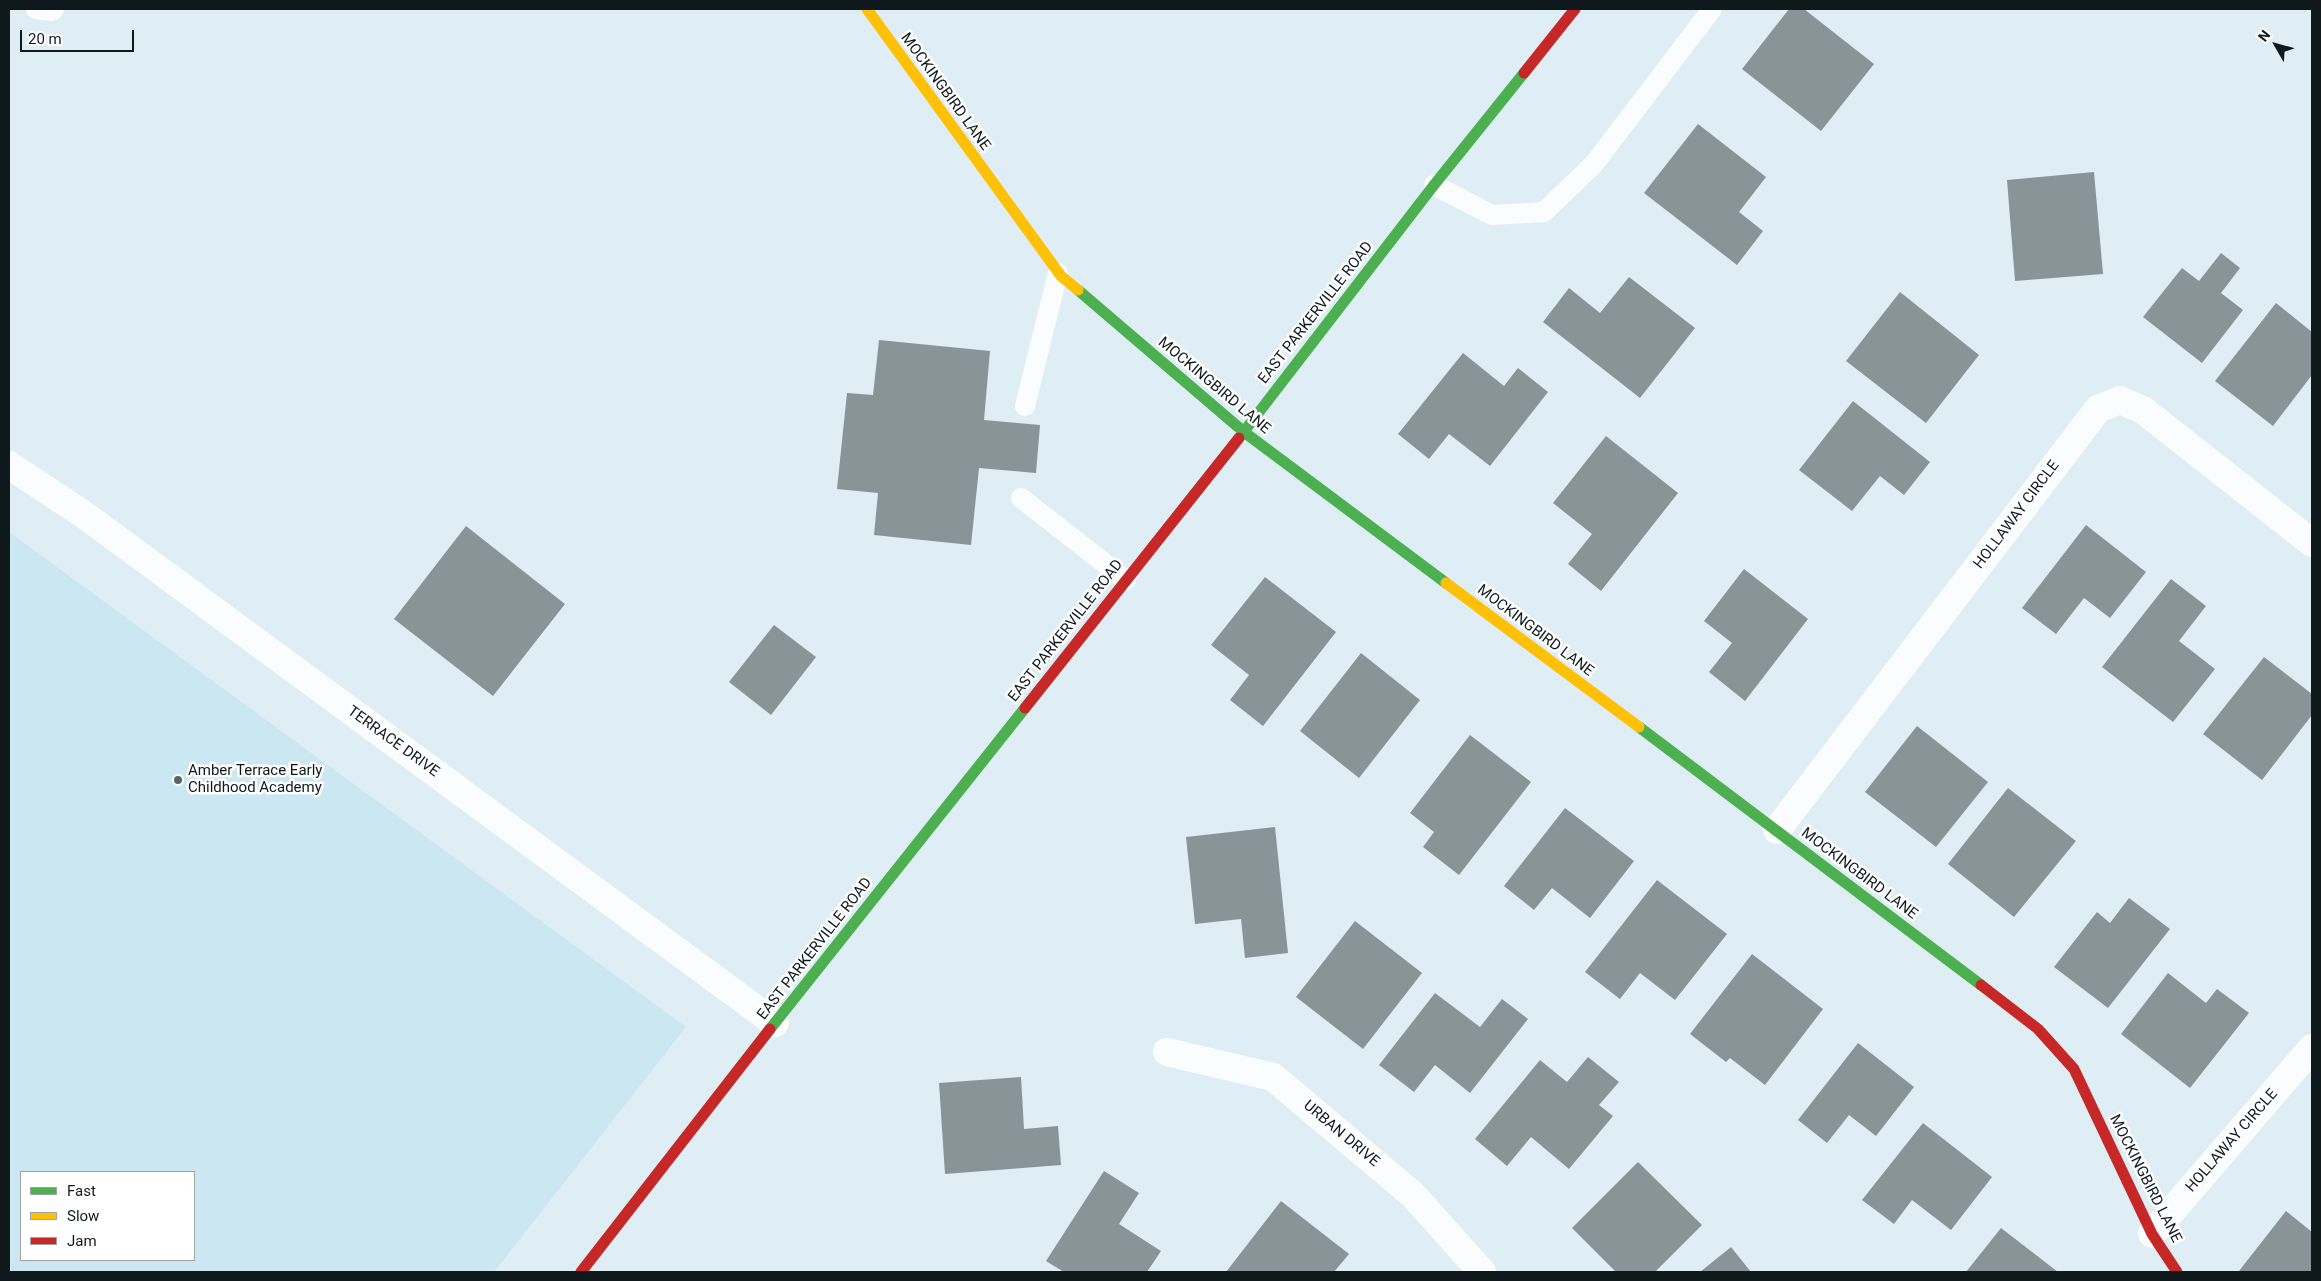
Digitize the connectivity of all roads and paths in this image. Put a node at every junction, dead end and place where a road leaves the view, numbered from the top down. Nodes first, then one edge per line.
1 (36, 9) edge
2 (54, 9) edge
3 (867, 9) edge
4 (1575, 9) edge
5 (1712, 9) edge
6 (1434, 184) junction
7 (1058, 273) junction
8 (1025, 406) dead end
9 (1244, 432) junction
10 (9, 465) edge
11 (1021, 498) dead end
12 (2312, 543) edge
13 (1126, 580) junction
14 (1777, 830) junction
15 (775, 1023) junction
16 (2312, 1048) edge
17 (1167, 1052) dead end
18 (2152, 1234) junction
19 (582, 1272) edge
20 (1482, 1272) edge
21 (2177, 1272) edge

1 - 2 lane
3 - 7 street, MOCKINGBIRD LANE
4 - 6 street, EAST PARKERVILLE ROAD
5 - 6 lane
6 - 9 street, EAST PARKERVILLE ROAD
7 - 8 lane
7 - 9 street, MOCKINGBIRD LANE
9 - 13 street, EAST PARKERVILLE ROAD
9 - 14 street, MOCKINGBIRD LANE
10 - 15 street, TERRACE DRIVE
11 - 13 lane
12 - 14 street, HOLLAWAY CIRCLE
13 - 15 street, EAST PARKERVILLE ROAD
14 - 18 street, MOCKINGBIRD LANE
15 - 19 street, EAST PARKERVILLE ROAD
16 - 18 street, HOLLAWAY CIRCLE
17 - 20 street, URBAN DRIVE
18 - 21 street, MOCKINGBIRD LANE

